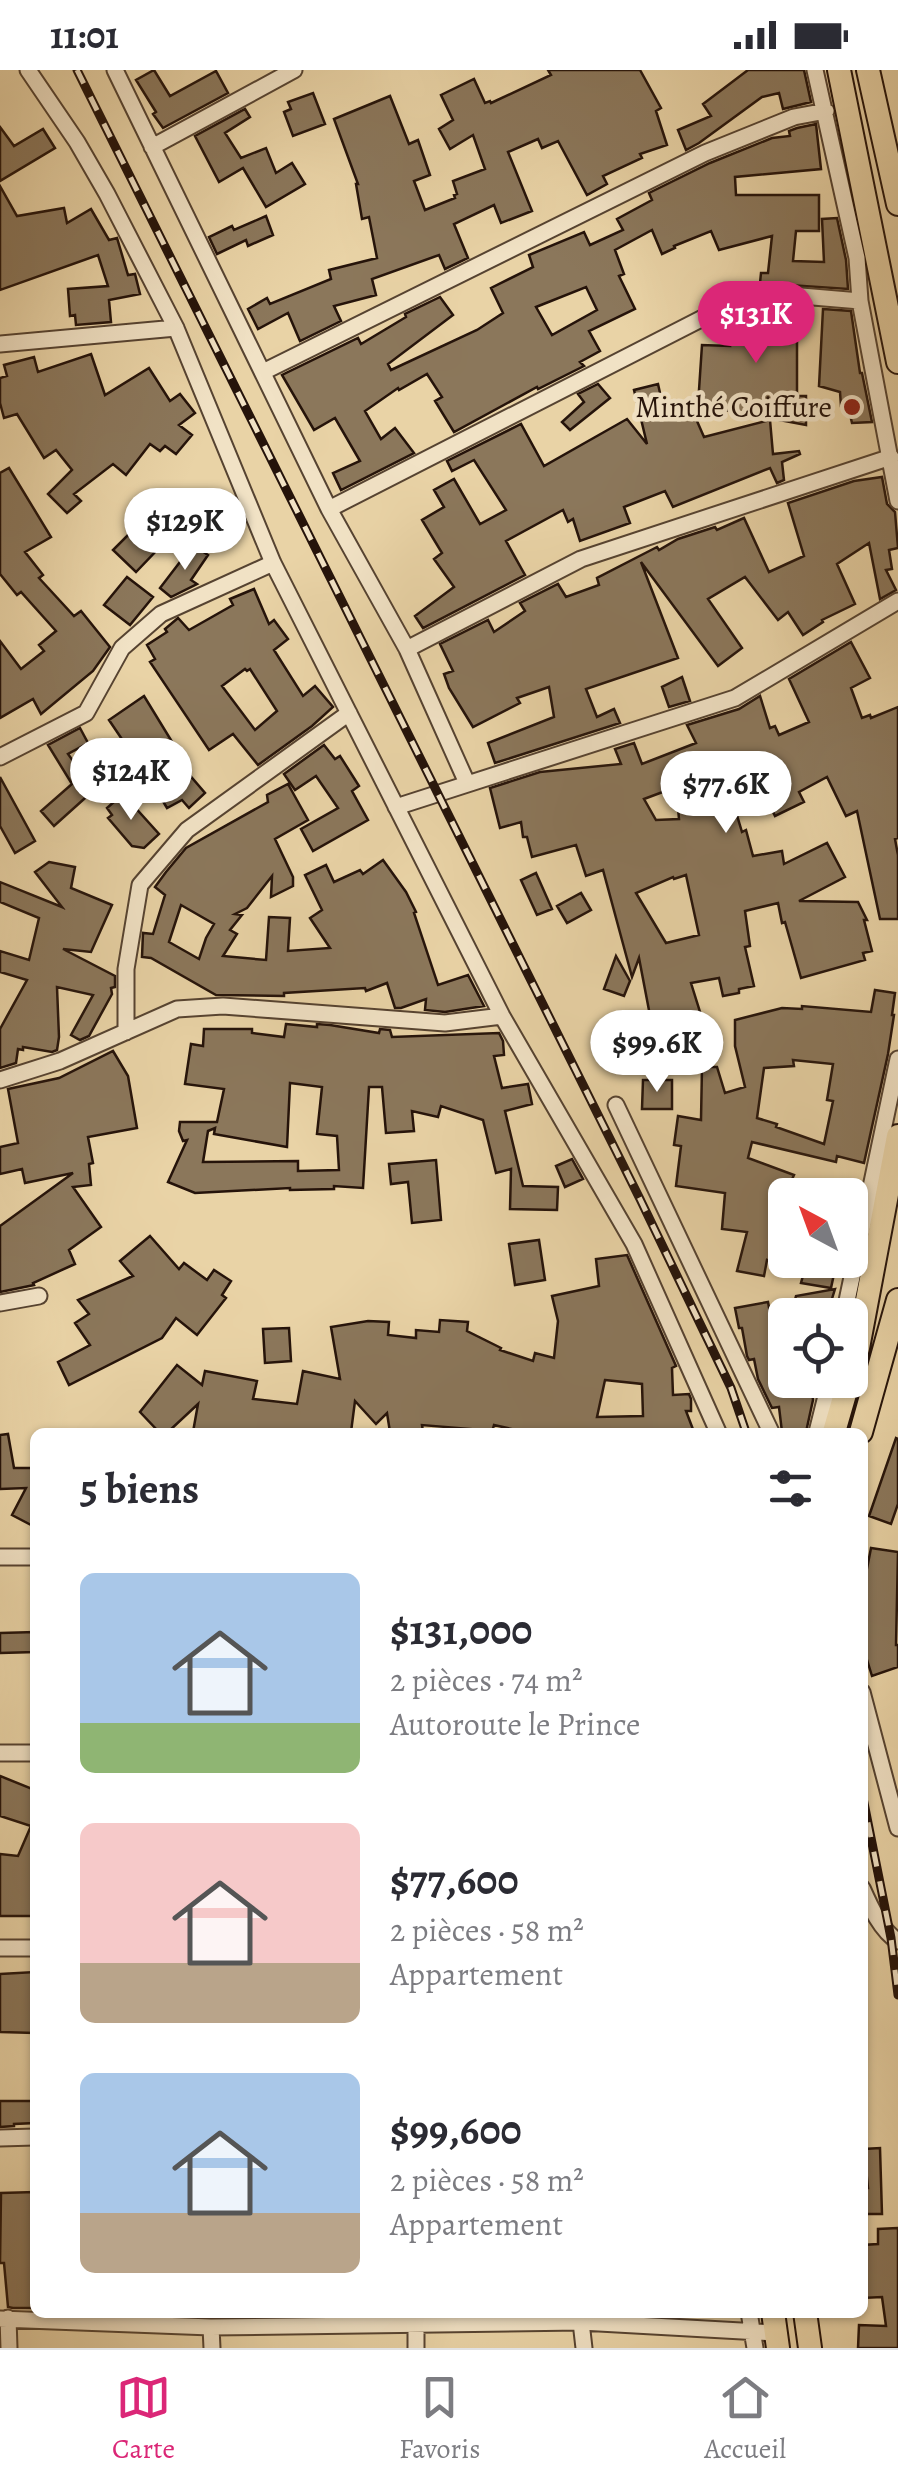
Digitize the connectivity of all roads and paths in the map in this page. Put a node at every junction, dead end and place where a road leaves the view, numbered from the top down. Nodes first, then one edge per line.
1 (28, 70) edge
2 (114, 70) edge
3 (294, 70) edge
4 (815, 70) edge
5 (839, 70) edge
6 (868, 70) edge
7 (826, 111) junction
8 (152, 148) junction
9 (898, 204) edge
10 (860, 301) junction
11 (176, 328) junction
12 (0, 344) edge
13 (898, 362) edge
14 (263, 372) junction
15 (891, 458) junction
16 (898, 501) edge
17 (328, 509) junction
18 (273, 563) junction
19 (898, 601) edge
20 (407, 649) junction
21 (348, 713) junction
22 (0, 757) edge
23 (467, 783) junction
24 (396, 808) junction
25 (502, 1016) junction
26 (126, 1032) junction
27 (898, 1059) edge
28 (0, 1080) edge
29 (616, 1104) dead end
30 (898, 1136) edge
31 (39, 1296) dead end
32 (848, 1298) edge
33 (867, 1298) edge
34 (898, 1300) edge
35 (0, 1303) edge
36 (826, 1398) edge
37 (843, 1398) edge
38 (716, 1428) edge
39 (769, 1428) edge
40 (818, 1428) edge
41 (835, 1428) edge
42 (862, 1428) edge
43 (30, 1557) edge
44 (0, 1558) edge
45 (868, 1715) edge
46 (30, 1752) edge
47 (0, 1753) edge
48 (898, 1828) edge
49 (868, 1903) edge
50 (898, 1941) edge
51 (0, 1948) edge
52 (30, 1948) edge
53 (30, 2137) edge
54 (0, 2138) edge
55 (416, 2318) edge
56 (806, 2318) edge
57 (4, 2319) edge
58 (219, 2322) edge
59 (581, 2322) junction
60 (767, 2335) edge
61 (9, 2348) edge
62 (212, 2348) edge
63 (416, 2348) edge
64 (584, 2348) edge
65 (810, 2348) edge

1 - 11 street
2 - 8 street
3 - 8 street
4 - 7 street
5 - 13 main road
6 - 9 main road
7 - 10 street
7 - 14 street
8 - 14 street
10 - 15 street
10 - 17 street
11 - 12 street
11 - 18 street
14 - 17 street
15 - 16 street
15 - 20 street
17 - 20 street
18 - 21 street
18 - 22 street
19 - 23 street
20 - 23 street
21 - 24 street
21 - 26 street
23 - 24 street
24 - 25 street
25 - 26 street
25 - 38 street
26 - 28 street
27 - 32 street
29 - 39 street
30 - 33 main road
31 - 35 street
34 - 42 main road
36 - 40 street
37 - 41 main road
43 - 44 street
45 - 48 street
46 - 47 street
49 - 50 street
51 - 52 street
53 - 54 street
55 - 58 street
55 - 59 street
55 - 63 street
56 - 65 main road
57 - 58 street
57 - 61 street
58 - 62 street
59 - 60 street
59 - 64 street

